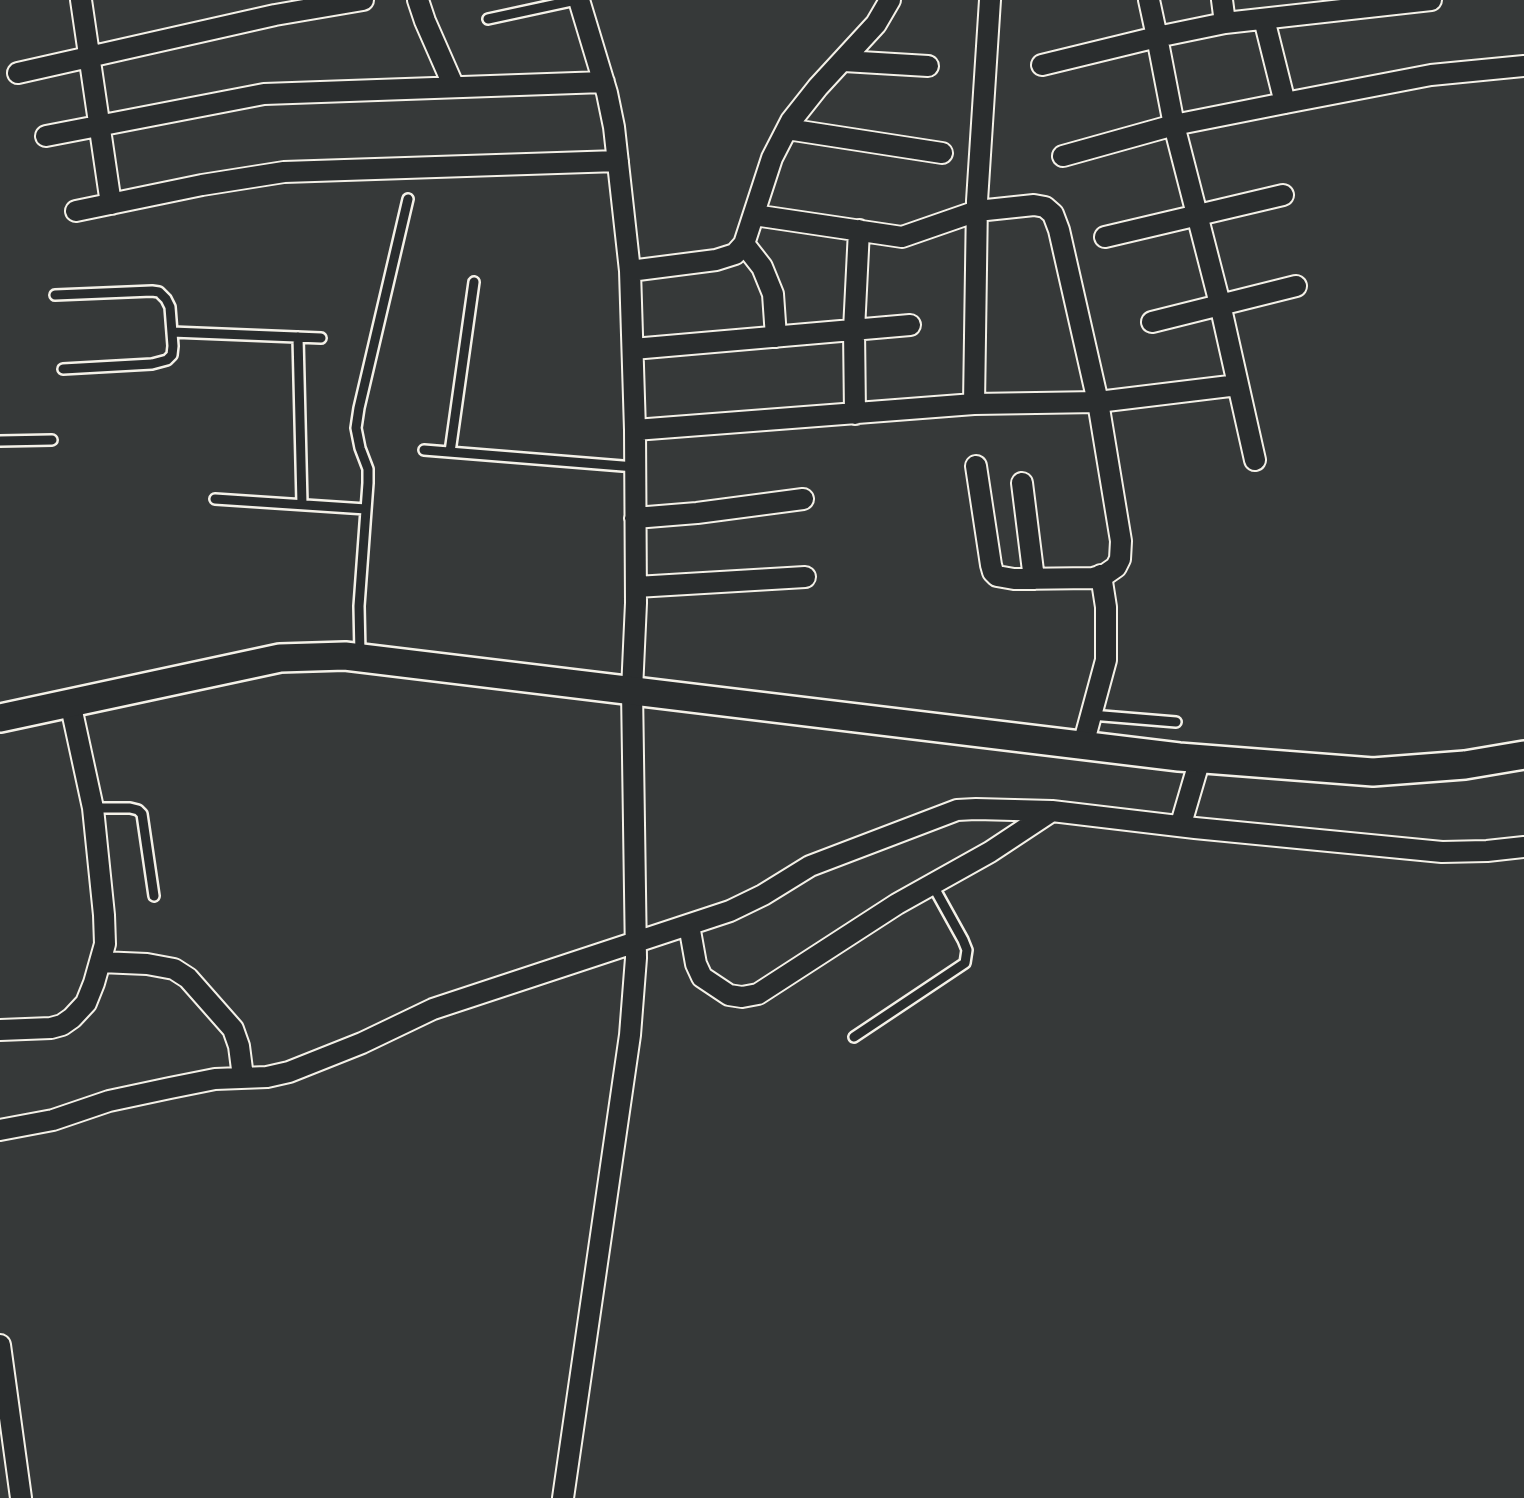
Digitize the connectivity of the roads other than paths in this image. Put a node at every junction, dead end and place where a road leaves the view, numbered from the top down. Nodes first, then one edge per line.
1 (81, 0) edge
2 (363, 0) edge
3 (418, 0) edge
4 (578, 0) edge
5 (890, 0) edge
6 (990, 0) edge
7 (1149, 0) edge
8 (1222, 0) edge
9 (1431, 0) edge
10 (488, 19) dead end
11 (1264, 19) junction
12 (1225, 23) junction
13 (1157, 37) junction
14 (90, 56) junction
15 (844, 61) junction
16 (1042, 65) dead end
17 (928, 66) dead end
18 (1524, 66) edge
19 (18, 73) dead end
20 (604, 82) junction
21 (454, 87) junction
22 (1285, 104) junction
23 (100, 125) junction
24 (1174, 125) junction
25 (787, 129) junction
26 (46, 136) dead end
27 (942, 153) dead end
28 (1063, 156) dead end
29 (618, 161) junction
30 (1284, 195) dead end
31 (408, 199) dead end
32 (111, 204) junction
33 (76, 211) dead end
34 (977, 211) junction
35 (754, 215) junction
36 (1197, 215) junction
37 (859, 230) junction
38 (1105, 237) dead end
39 (744, 244) junction
40 (630, 271) junction
41 (474, 282) dead end
42 (1296, 286) dead end
43 (55, 295) dead end
44 (1220, 304) junction
45 (1152, 322) dead end
46 (910, 325) dead end
47 (854, 330) junction
48 (172, 332) junction
49 (298, 337) junction
50 (776, 337) junction
51 (321, 338) dead end
52 (633, 349) junction
53 (63, 369) dead end
54 (1238, 385) junction
55 (1098, 402) junction
56 (974, 404) junction
57 (855, 414) junction
58 (635, 430) junction
59 (52, 440) dead end
60 (0, 441) edge
61 (424, 450) dead end
62 (450, 452) junction
63 (1255, 460) dead end
64 (976, 466) dead end
65 (635, 467) junction
66 (1022, 483) dead end
67 (215, 499) dead end
68 (803, 499) dead end
69 (302, 504) junction
70 (366, 509) junction
71 (635, 518) junction
72 (1101, 575) junction
73 (805, 577) dead end
74 (1034, 579) junction
75 (636, 587) junction
76 (360, 657) junction
77 (632, 690) junction
78 (70, 702) junction
79 (1091, 715) junction
80 (0, 718) edge
81 (1176, 722) dead end
82 (1083, 745) junction
83 (1524, 755) edge
84 (1200, 759) junction
85 (93, 808) junction
86 (1052, 811) junction
87 (1183, 817) dead end
88 (1524, 847) edge
89 (932, 884) junction
90 (154, 896) dead end
91 (689, 925) junction
92 (635, 941) junction
93 (100, 962) junction
94 (0, 1030) edge
95 (854, 1037) dead end
96 (243, 1077) junction
97 (0, 1130) edge
98 (0, 1345) edge
99 (21, 1498) edge
100 (563, 1498) edge

1 - 14 street
2 - 14 street
3 - 21 street
4 - 10 lane
4 - 20 street
5 - 15 street
6 - 34 street
7 - 13 street
8 - 12 street
9 - 11 street
11 - 12 street
11 - 22 street
12 - 13 street
13 - 16 street
13 - 24 street
14 - 19 street
14 - 23 street
15 - 17 street
15 - 25 street
18 - 22 street
20 - 21 street
20 - 29 street
21 - 23 street
22 - 24 street
23 - 26 street
23 - 32 street
24 - 28 street
24 - 36 street
25 - 27 street
25 - 35 street
29 - 32 street
29 - 40 street
30 - 36 street
31 - 70 lane
32 - 33 street
34 - 37 street
34 - 55 street
34 - 56 street
35 - 37 street
35 - 39 street
36 - 38 street
36 - 44 street
37 - 47 street
39 - 40 street
39 - 50 street
40 - 52 street
41 - 62 lane
42 - 44 street
43 - 48 lane
44 - 45 street
44 - 54 street
46 - 47 street
47 - 50 street
47 - 57 street
48 - 49 lane
48 - 53 lane
49 - 51 lane
49 - 69 lane
50 - 52 street
52 - 58 street
54 - 55 street
54 - 63 street
55 - 56 street
55 - 72 street
56 - 57 street
57 - 58 street
58 - 65 street
59 - 60 lane
61 - 62 lane
62 - 65 lane
64 - 74 street
65 - 71 street
66 - 74 street
67 - 69 lane
68 - 71 street
69 - 70 lane
70 - 76 lane
71 - 75 street
72 - 74 street
72 - 79 street
73 - 75 street
75 - 77 street
76 - 77 main road
76 - 78 main road
77 - 82 main road
77 - 92 street
78 - 80 main road
78 - 85 street
79 - 81 lane
79 - 82 street
82 - 84 main road
83 - 84 main road
84 - 87 street
85 - 90 lane
85 - 93 street
86 - 88 street
86 - 89 street
86 - 91 street
89 - 91 street
89 - 95 lane
91 - 92 street
92 - 96 street
92 - 100 street
93 - 94 street
93 - 96 street
96 - 97 street
98 - 99 street

